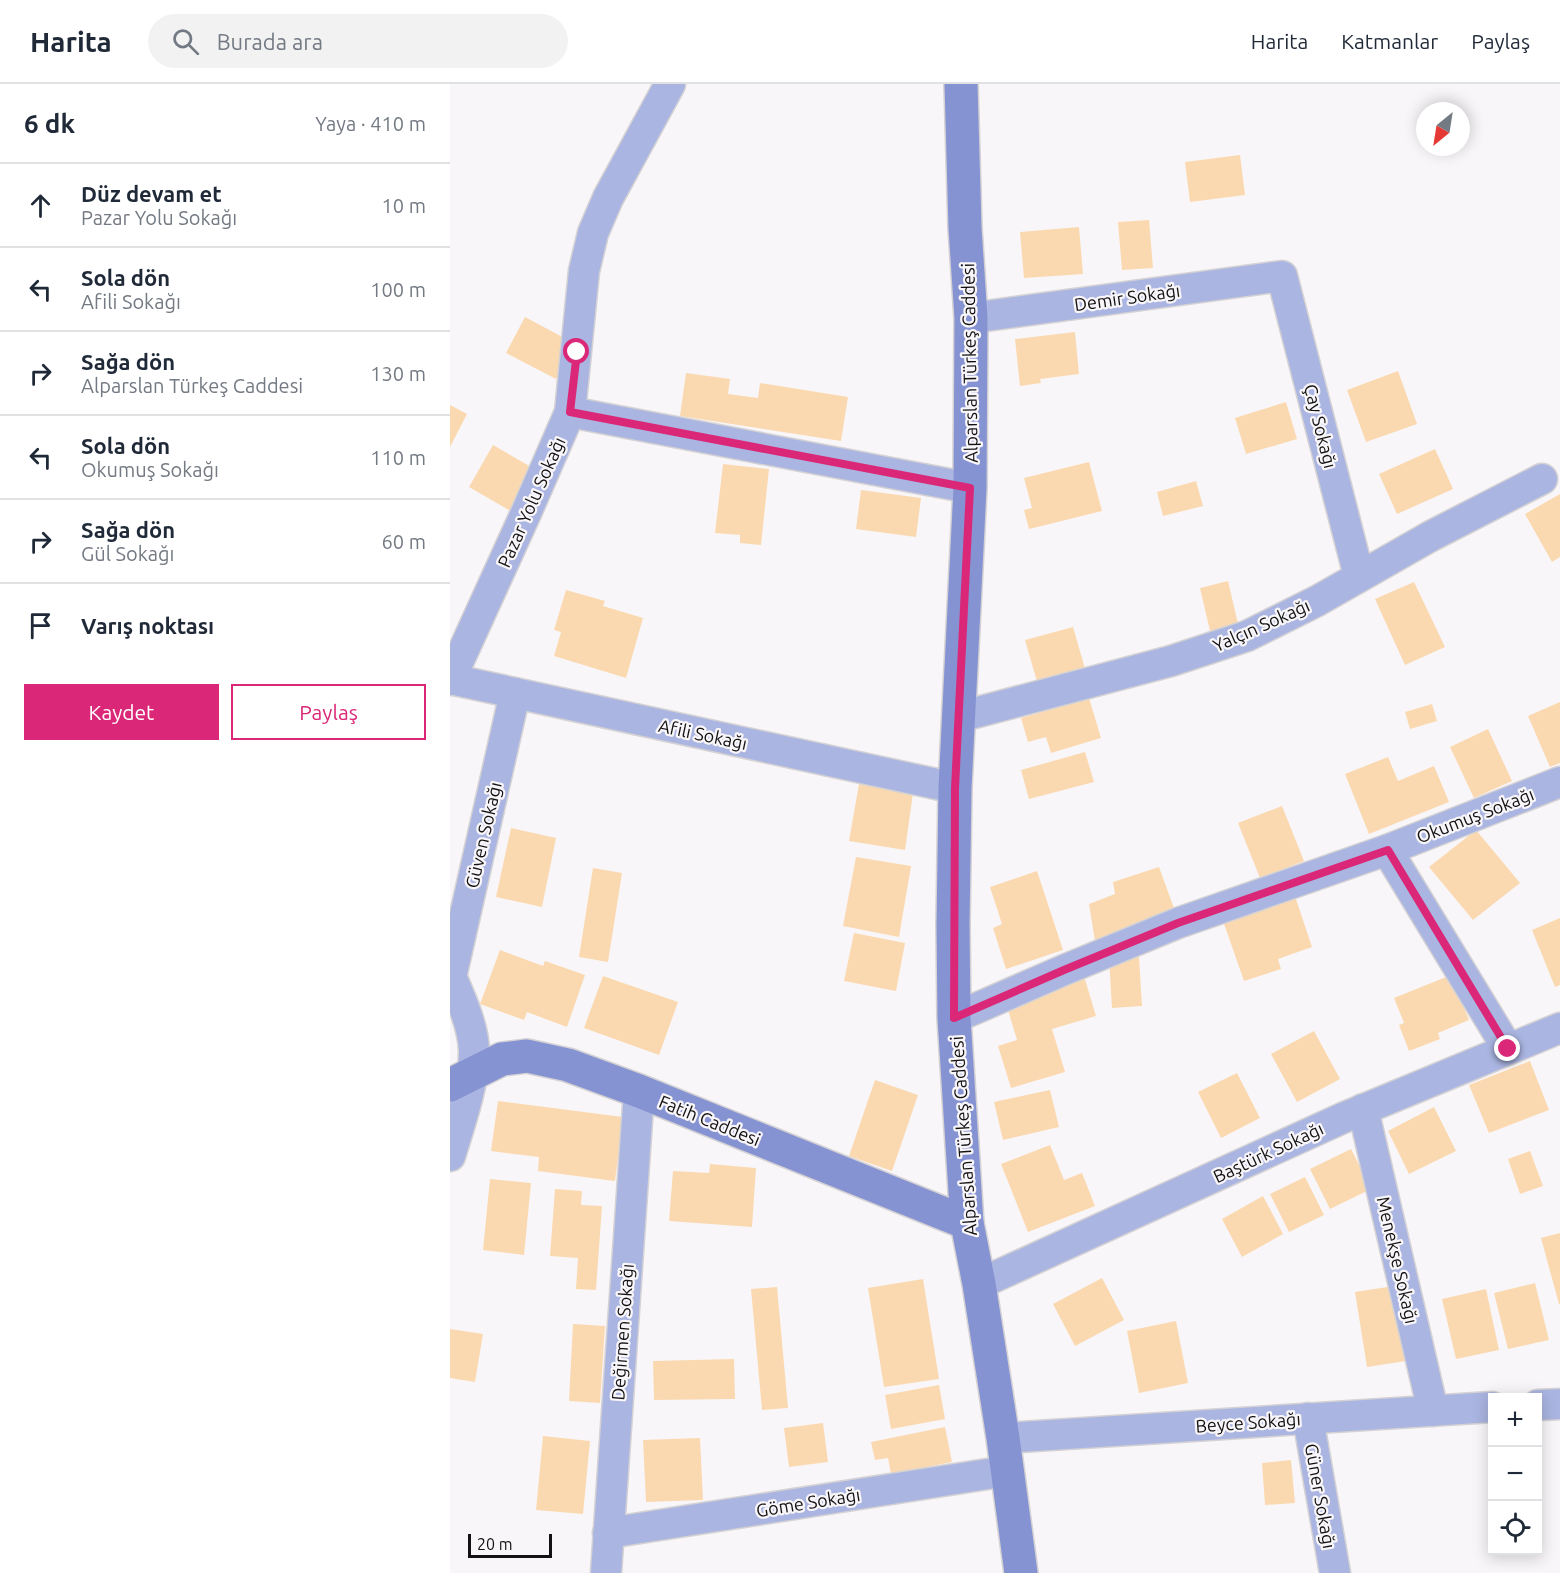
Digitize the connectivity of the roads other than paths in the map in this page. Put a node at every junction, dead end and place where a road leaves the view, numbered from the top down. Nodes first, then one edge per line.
1 (670, 84) edge
2 (961, 84) edge
3 (1282, 276) joint
4 (971, 318) junction
5 (570, 412) junction
6 (1542, 479) dead end
7 (970, 488) junction
8 (1359, 576) junction
9 (450, 679) edge
10 (515, 693) junction
11 (959, 717) junction
12 (1560, 782) edge
13 (955, 788) junction
14 (1388, 850) junction
15 (451, 976) edge
16 (954, 1018) junction
17 (1560, 1028) edge
18 (1508, 1049) junction
19 (461, 1079) edge
20 (639, 1091) junction
21 (1363, 1109) junction
22 (450, 1156) edge
23 (967, 1223) junction
24 (979, 1284) junction
25 (1560, 1404) edge
26 (1542, 1405) edge
27 (1488, 1407) edge
28 (1433, 1411) junction
29 (1308, 1418) junction
30 (1003, 1438) junction
31 (1007, 1471) junction
32 (608, 1533) junction
33 (606, 1573) edge
34 (1022, 1573) edge
35 (1335, 1573) edge

1 - 5 street, Pazar Yolu Sokağı
2 - 4 street, Alparslan Türkeş Caddesi
3 - 4 street, Demir Sokağı
3 - 8 street, Çay Sokağı
4 - 7 street, Alparslan Türkeş Caddesi
5 - 7 street
5 - 9 street, Pazar Yolu Sokağı
6 - 8 street, Yalçın Sokağı
7 - 11 street, Alparslan Türkeş Caddesi
8 - 11 street, Yalçın Sokağı
9 - 10 street, Afili Sokağı
10 - 13 street, Afili Sokağı
10 - 15 street, Güven Sokağı
11 - 13 street, Alparslan Türkeş Caddesi
12 - 14 street, Okumuş Sokağı
13 - 16 street, Alparslan Türkeş Caddesi
14 - 16 street, Okumuş Sokağı
14 - 18 street
15 - 19 street
16 - 23 street, Alparslan Türkeş Caddesi
17 - 18 street, Baştürk Sokağı
18 - 21 street, Baştürk Sokağı
19 - 20 street, Fatih Caddesi
19 - 22 street
20 - 23 street, Fatih Caddesi
20 - 32 street, Değirmen Sokağı
21 - 24 street, Baştürk Sokağı
21 - 28 street, Menekşe Sokağı
23 - 24 street, Alparslan Türkeş Caddesi
24 - 30 street, Alparslan Türkeş Caddesi
25 - 26 street
27 - 28 street, Beyce Sokağı
28 - 29 street, Beyce Sokağı
29 - 30 street, Beyce Sokağı
29 - 35 street, Güner Sokağı
30 - 31 street, Alparslan Türkeş Caddesi
31 - 32 street, Göme Sokağı
31 - 34 street, Alparslan Türkeş Caddesi
32 - 33 street, Değirmen Sokağı

